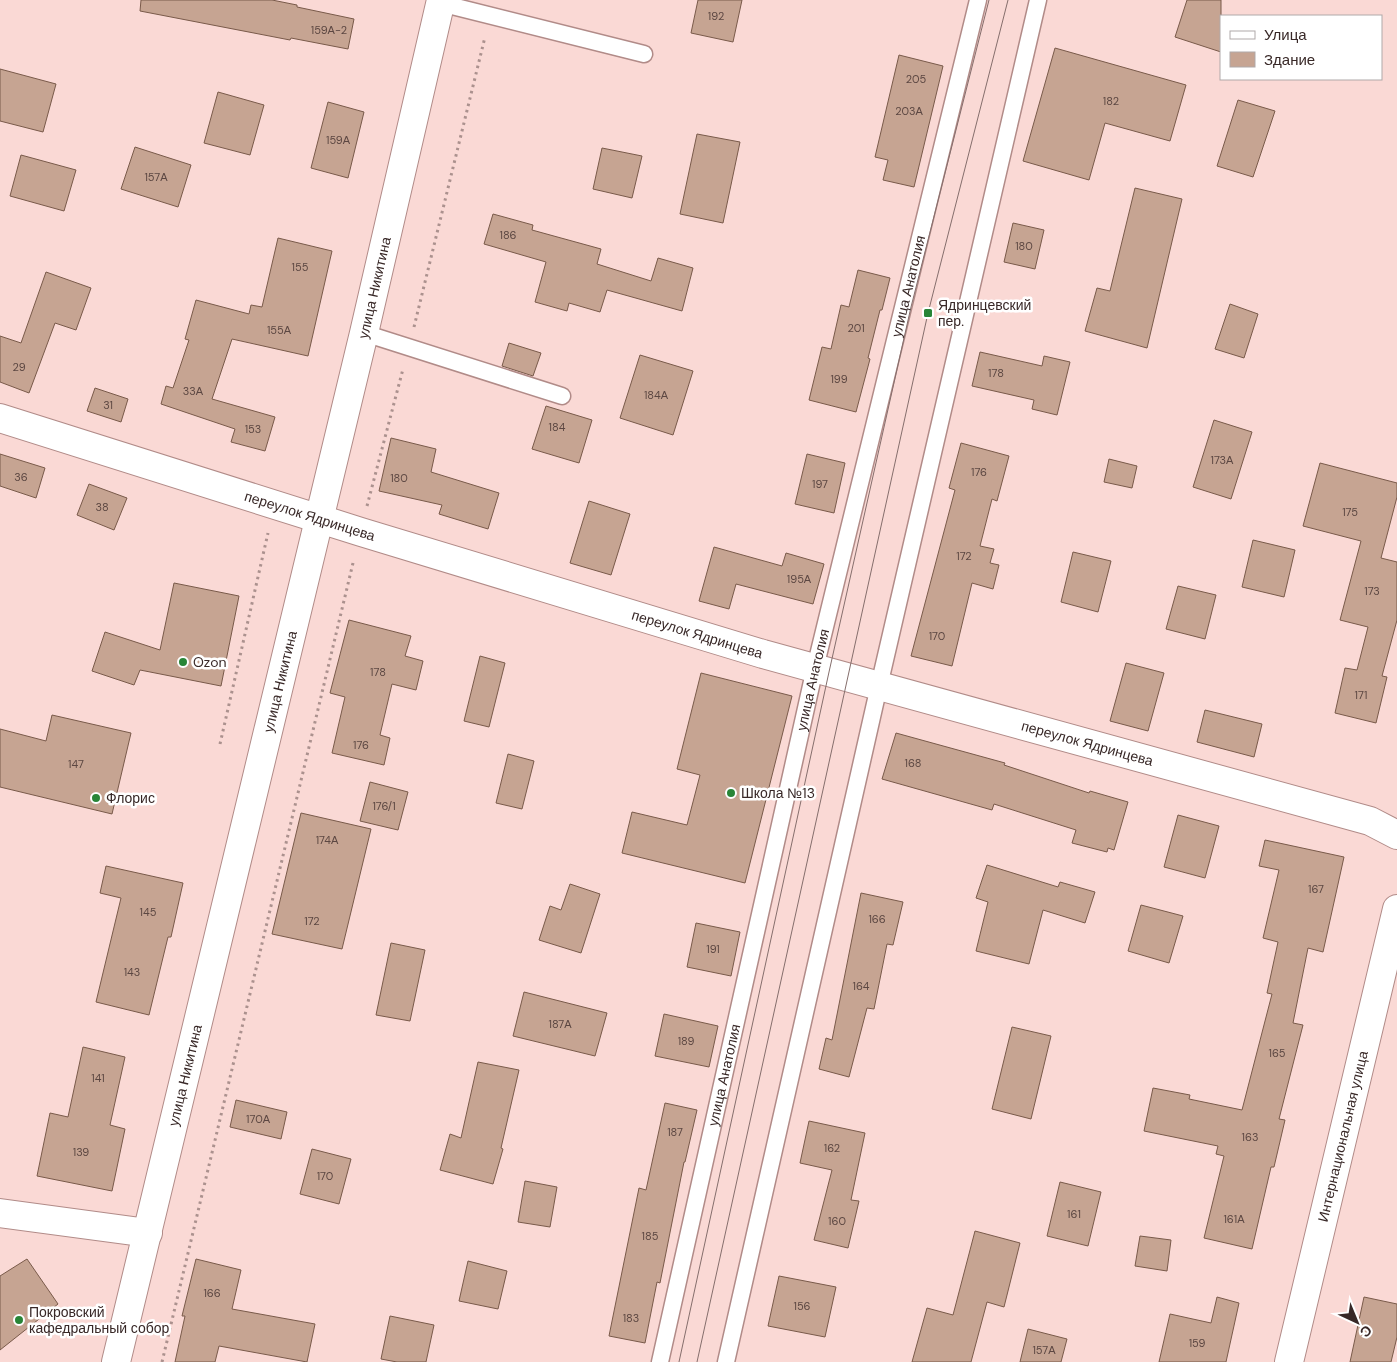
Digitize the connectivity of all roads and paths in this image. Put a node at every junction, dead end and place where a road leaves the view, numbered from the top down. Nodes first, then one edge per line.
1 (978, 0) edge
2 (1038, 0) edge
3 (441, 1) edge
4 (491, 16) junction
5 (644, 54) dead end
6 (364, 333) junction
7 (409, 347) junction
8 (562, 396) dead end
9 (0, 418) edge
10 (366, 509) dead end
11 (319, 518) junction
12 (269, 530) dead end
13 (353, 563) dead end
14 (815, 668) junction
15 (878, 686) junction
16 (220, 744) dead end
17 (1397, 835) edge
18 (1397, 909) edge
19 (0, 1213) edge
20 (148, 1233) junction
21 (116, 1362) edge
22 (162, 1362) edge
23 (660, 1362) edge
24 (726, 1362) edge
25 (1289, 1362) edge

1 - 14 lane, улица Анатолия
2 - 15 lane
3 - 4 lane
3 - 6 street, улица Никитина
4 - 5 lane
4 - 7 path
6 - 7 lane
6 - 11 street, улица Никитина
7 - 8 lane
7 - 10 path
9 - 11 street, переулок Ядринцева
11 - 14 street, переулок Ядринцева
11 - 20 street, улица Никитина
12 - 16 path
13 - 22 path
14 - 15 street, переулок Ядринцева
14 - 23 lane, улица Анатолия
15 - 17 street, переулок Ядринцева
15 - 24 lane
18 - 25 street, Интернациональная улица
19 - 20 street
20 - 21 street, улица Никитина

